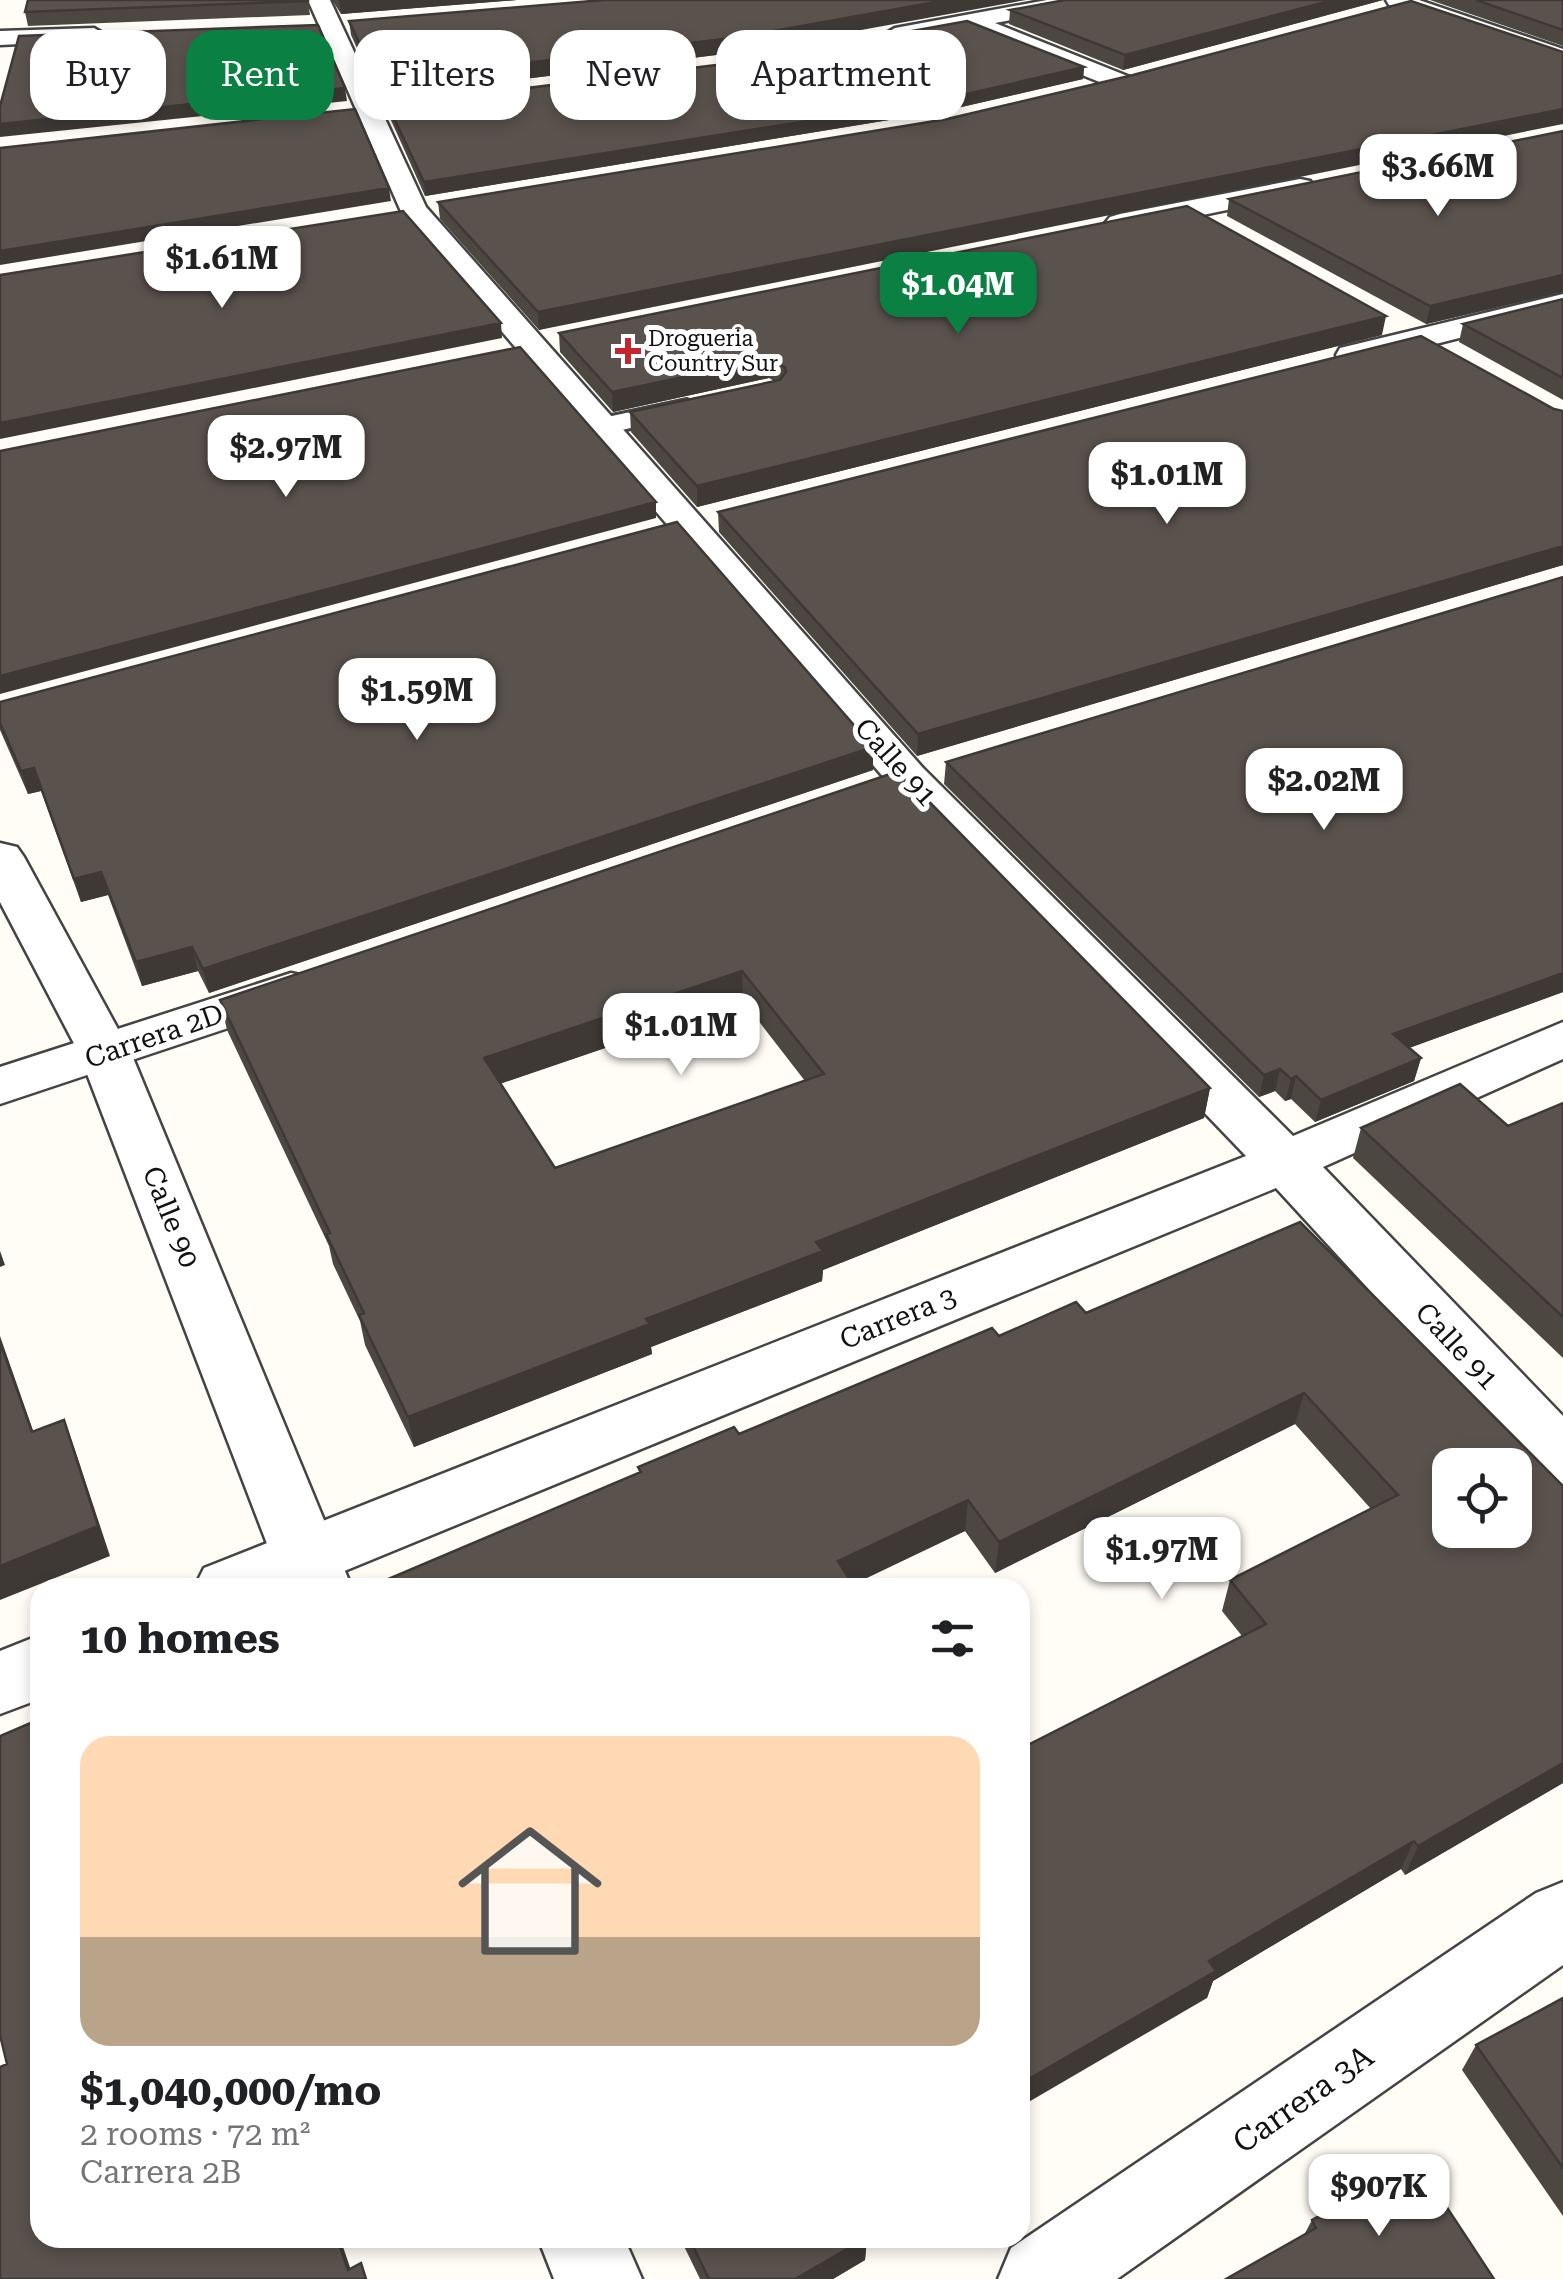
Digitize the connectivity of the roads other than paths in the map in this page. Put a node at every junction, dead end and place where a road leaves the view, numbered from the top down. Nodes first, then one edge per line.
1 (926, 0) edge
2 (1084, 0) edge
3 (1403, 2) edge
4 (1371, 14) edge
5 (325, 19) edge
6 (969, 21) junction
7 (919, 30) edge
8 (30, 37) edge
9 (0, 38) edge
10 (1563, 58) edge
11 (1068, 94) edge
12 (1338, 179) edge
13 (1187, 209) junction
14 (1091, 229) edge
15 (1237, 237) edge
16 (1563, 303) edge
17 (1387, 320) edge
18 (1420, 338) junction
19 (1324, 362) edge
20 (1468, 364) edge
21 (720, 401) edge
22 (602, 426) junction
23 (0, 857) edge
24 (329, 976) edge
25 (1563, 1039) edge
26 (106, 1053) junction
27 (0, 1086) edge
28 (1284, 1162) junction
29 (1563, 1458) edge
30 (312, 1572) edge
31 (280, 1578) edge
32 (30, 1670) edge
33 (0, 1683) edge
34 (1563, 1919) edge
35 (585, 2248) edge
36 (598, 2279) edge
37 (1042, 2279) edge

1 - 6 street
2 - 6 street
3 - 4 street
3 - 10 street
5 - 22 street, Calle 91
6 - 7 street
6 - 11 street
8 - 9 street
12 - 13 street
13 - 14 street
13 - 15 street
16 - 18 street
17 - 18 street
18 - 19 street
18 - 20 street
21 - 22 lane
22 - 28 street, Calle 91
23 - 26 street, Calle 90
24 - 26 street, Carrera 2D
25 - 28 street, Carrera 3
26 - 27 street, Carrera 2D
26 - 30 street, Calle 90
28 - 29 street, Calle 91
28 - 30 street, Carrera 3
30 - 31 street, Carrera 3
32 - 33 street
34 - 37 street, Carrera 3A
35 - 36 street

